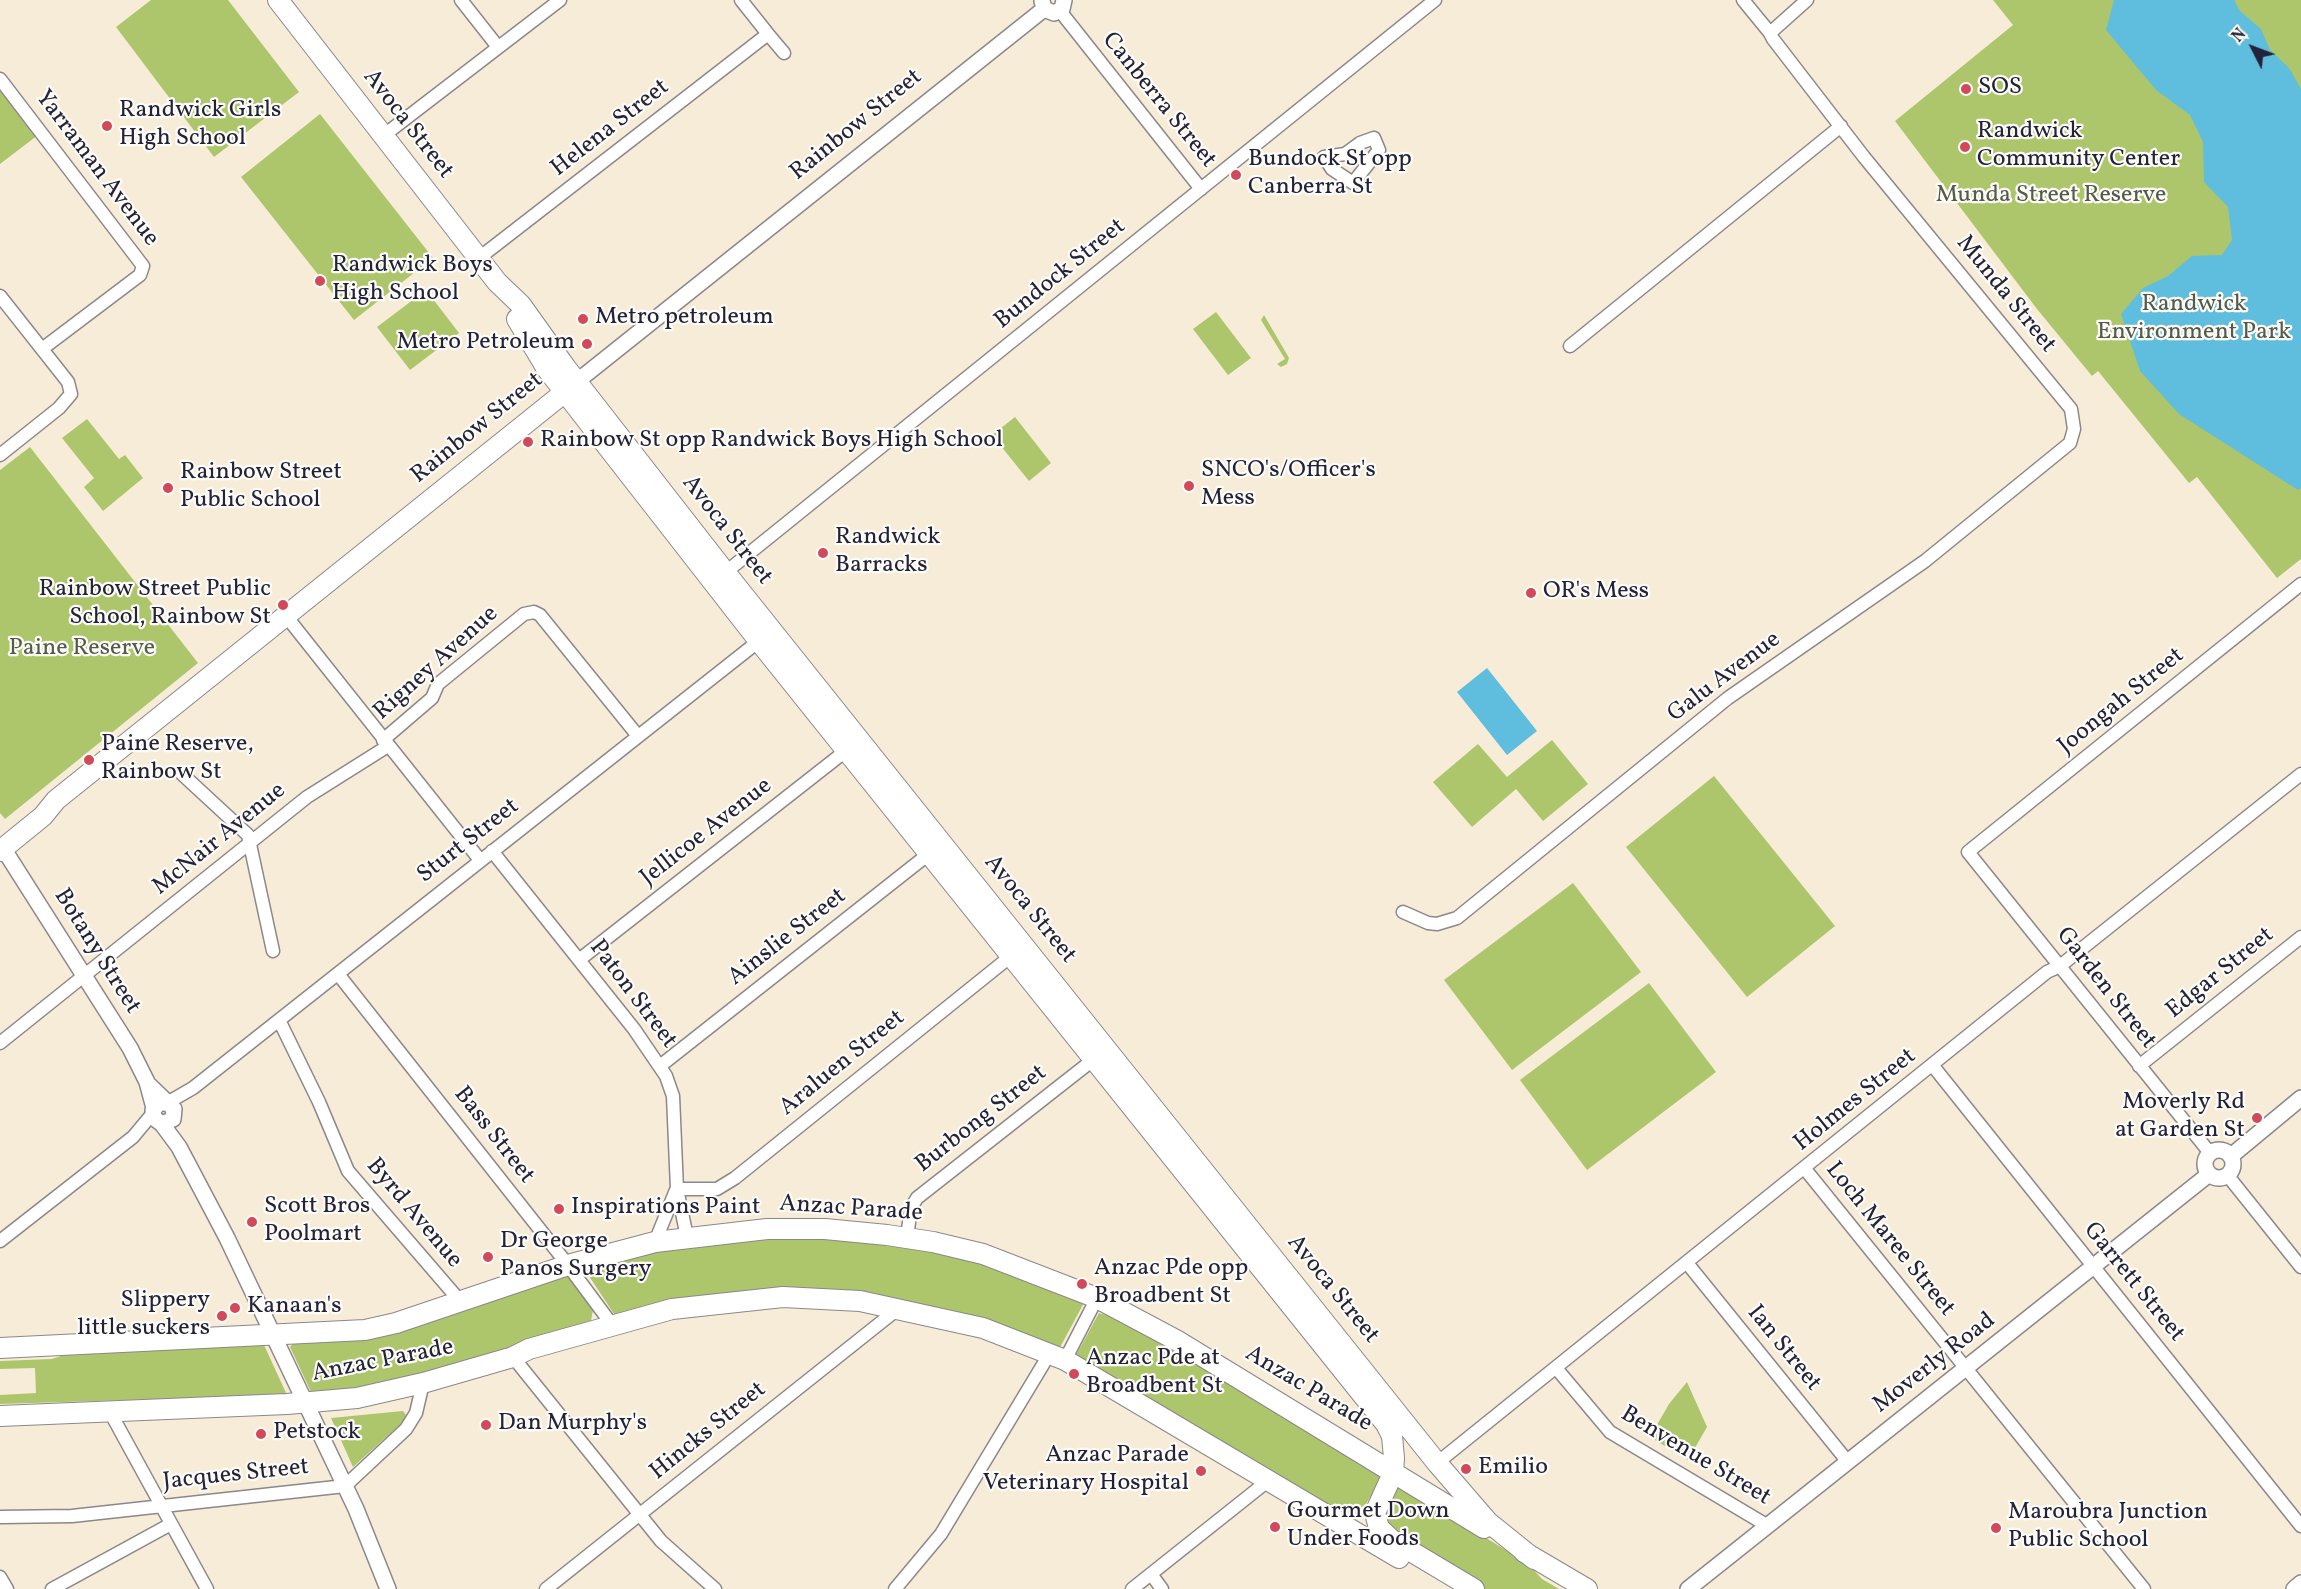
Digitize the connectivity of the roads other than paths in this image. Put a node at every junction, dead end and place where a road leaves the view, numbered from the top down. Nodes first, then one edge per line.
1 (278, 0) edge
2 (461, 0) edge
3 (560, 0) edge
4 (741, 0) edge
5 (1435, 0) edge
6 (1743, 0) edge
7 (1807, 0) edge
8 (1043, 5) edge
9 (1062, 6) edge
10 (768, 34) junction
11 (1771, 36) junction
12 (498, 47) junction
13 (784, 53) dead end
14 (0, 79) edge
15 (1841, 126) junction
16 (383, 136) junction
17 (1202, 189) junction
18 (478, 258) junction
19 (0, 296) edge
20 (1570, 345) dead end
21 (42, 349) junction
22 (571, 387) junction
23 (2070, 442) joint
24 (0, 455) edge
25 (719, 577) junction
26 (2300, 588) edge
27 (286, 616) junction
28 (765, 635) junction
29 (638, 736) junction
30 (386, 743) junction
31 (853, 745) junction
32 (182, 774) dead end
33 (2301, 774) edge
34 (251, 842) junction
35 (1, 846) edge
36 (936, 849) junction
37 (492, 851) junction
38 (1968, 852) joint
39 (480, 860) junction
40 (1402, 912) dead end
41 (2301, 937) edge
42 (1018, 950) junction
43 (273, 951) dead end
44 (579, 960) junction
45 (2060, 966) junction
46 (338, 974) junction
47 (85, 976) junction
48 (279, 1020) junction
49 (0, 1043) edge
50 (1100, 1054) junction
51 (660, 1066) junction
52 (1933, 1066) junction
53 (2139, 1066) junction
54 (2301, 1098) edge
55 (164, 1113) junction
56 (2210, 1153) junction
57 (2231, 1156) junction
58 (1805, 1169) junction
59 (2208, 1175) junction
60 (2228, 1176) junction
61 (677, 1189) junction
62 (687, 1237) junction
63 (907, 1237) junction
64 (0, 1240) edge
65 (656, 1242) junction
66 (1687, 1263) junction
67 (568, 1265) junction
68 (2094, 1267) junction
69 (2301, 1267) edge
70 (1288, 1288) junction
71 (1097, 1298) junction
72 (460, 1301) junction
73 (898, 1308) junction
74 (613, 1326) junction
75 (273, 1335) junction
76 (0, 1348) edge
77 (1058, 1357) junction
78 (513, 1358) junction
79 (1965, 1367) junction
80 (1556, 1368) junction
81 (423, 1383) junction
82 (304, 1403) junction
83 (111, 1412) junction
84 (0, 1416) edge
85 (1386, 1424) junction
86 (1359, 1451) junction
87 (1848, 1462) junction
88 (1437, 1463) junction
89 (1393, 1473) junction
90 (1269, 1480) junction
91 (345, 1486) junction
92 (160, 1506) junction
93 (639, 1516) junction
94 (0, 1517) edge
95 (171, 1524) junction
96 (1768, 1526) junction
97 (2301, 1526) edge
98 (1534, 1558) junction
99 (1151, 1574) junction
100 (0, 1576) edge
101 (2301, 1583) edge
102 (7, 1589) edge
103 (52, 1589) edge
104 (207, 1589) edge
105 (388, 1589) edge
106 (546, 1589) edge
107 (715, 1589) edge
108 (895, 1589) edge
109 (1132, 1589) edge
110 (1162, 1589) edge
111 (1450, 1589) edge
112 (1474, 1589) edge
113 (1587, 1589) edge
114 (1688, 1589) edge
115 (2144, 1589) edge
116 (2294, 1589) edge

1 - 16 main road, Avoca Street
2 - 12 street
3 - 12 street
4 - 10 street
5 - 17 street, Bundock Street
6 - 11 street, Munda Street
7 - 11 street
8 - 9 street
8 - 22 street, Rainbow Street
9 - 17 street, Canberra Street
10 - 13 street
10 - 18 street, Helena Street
11 - 15 street, Munda Street
12 - 16 street
14 - 21 street, Yarraman Avenue
15 - 20 street
15 - 23 street, Munda Street
16 - 18 main road, Avoca Street
17 - 25 street, Bundock Street
18 - 22 main road, Avoca Street
19 - 21 street
21 - 24 street
22 - 25 main road, Avoca Street
22 - 27 main road, Rainbow Street
23 - 40 street, Galu Avenue
25 - 28 main road, Avoca Street
26 - 38 street, Joongah Street
27 - 30 street
27 - 35 main road, Rainbow Street
28 - 29 street, Sturt Street
28 - 31 main road, Avoca Street
29 - 30 street, Rigney Avenue
29 - 37 street, Sturt Street
30 - 34 street, McNair Avenue
30 - 39 street
31 - 36 main road, Avoca Street
31 - 44 street, Jellicoe Avenue
32 - 34 street
33 - 45 street, Holmes Street
34 - 43 street
34 - 47 street, McNair Avenue
35 - 47 street, Botany Street
36 - 42 main road, Avoca Street
36 - 51 street, Ainslie Street
37 - 39 street, Sturt Street
37 - 44 street, Paton Street
38 - 45 street, Garden Street
39 - 46 street, Sturt Street
41 - 53 street, Edgar Street
42 - 50 main road, Avoca Street
42 - 61 street, Araluen Street
44 - 51 street, Paton Street
45 - 52 street, Holmes Street
45 - 53 street, Garden Street
46 - 48 street, Sturt Street
46 - 67 street, Bass Street
47 - 49 street, McNair Avenue
47 - 55 street, Botany Street
48 - 55 street, Sturt Street
48 - 72 street, Byrd Avenue
50 - 63 street, Burbong Street
50 - 70 main road, Avoca Street
51 - 61 street, Paton Street
52 - 58 street, Holmes Street
52 - 68 street, Garrett Street
53 - 56 street, Garden Street
54 - 57 street
55 - 64 street, Sturt Street
55 - 75 street, Botany Street
56 - 57 street
56 - 59 street
57 - 60 street
58 - 66 street, Holmes Street
58 - 79 street, Loch Maree Street
59 - 60 street
59 - 68 street, Moverly Road
60 - 69 street
61 - 62 street, Paton Street
61 - 65 street, Paton Street
62 - 63 main road, Anzac Parade
62 - 65 main road, Anzac Parade
63 - 71 main road, Anzac Parade
65 - 67 main road, Anzac Parade
66 - 80 street, Holmes Street
66 - 87 street, Ian Street
67 - 72 main road, Anzac Parade
67 - 74 street, Bass Street
68 - 79 street, Moverly Road
68 - 97 street, Garrett Street
70 - 85 main road, Avoca Street
70 - 88 main road, Avoca Street
71 - 77 street
71 - 86 main road, Anzac Parade
72 - 75 main road, Anzac Parade
73 - 74 main road, Anzac Parade
73 - 77 main road, Anzac Parade
73 - 93 street, Hincks Street
74 - 78 main road, Anzac Parade
75 - 76 main road, Anzac Parade
75 - 82 street, Botany Street
77 - 90 main road, Anzac Parade
77 - 108 street
78 - 81 main road, Anzac Parade
78 - 93 street
79 - 87 street, Moverly Road
79 - 115 street, Loch Maree Street
80 - 88 street, Holmes Street
80 - 96 street, Benvenue Street
81 - 82 main road, Anzac Parade
81 - 91 street, Jacques Street
82 - 83 main road, Anzac Parade
82 - 91 street, Botany Street
83 - 84 main road, Anzac Parade
83 - 92 street
85 - 86 main road
85 - 89 main road
86 - 89 main road, Anzac Parade
87 - 96 street, Moverly Road
88 - 98 main road, Avoca Street
89 - 98 main road, Anzac Parade
89 - 112 main road
90 - 99 street
90 - 111 main road, Anzac Parade
91 - 92 street, Jacques Street
91 - 105 street, Botany Street
92 - 94 street, Jacques Street
92 - 95 street
93 - 106 street, Hincks Street
93 - 107 street
95 - 103 street
95 - 104 street
96 - 114 street, Moverly Road
98 - 113 main road, Anzac Parade
99 - 109 street
99 - 110 street
100 - 102 street
101 - 116 street

